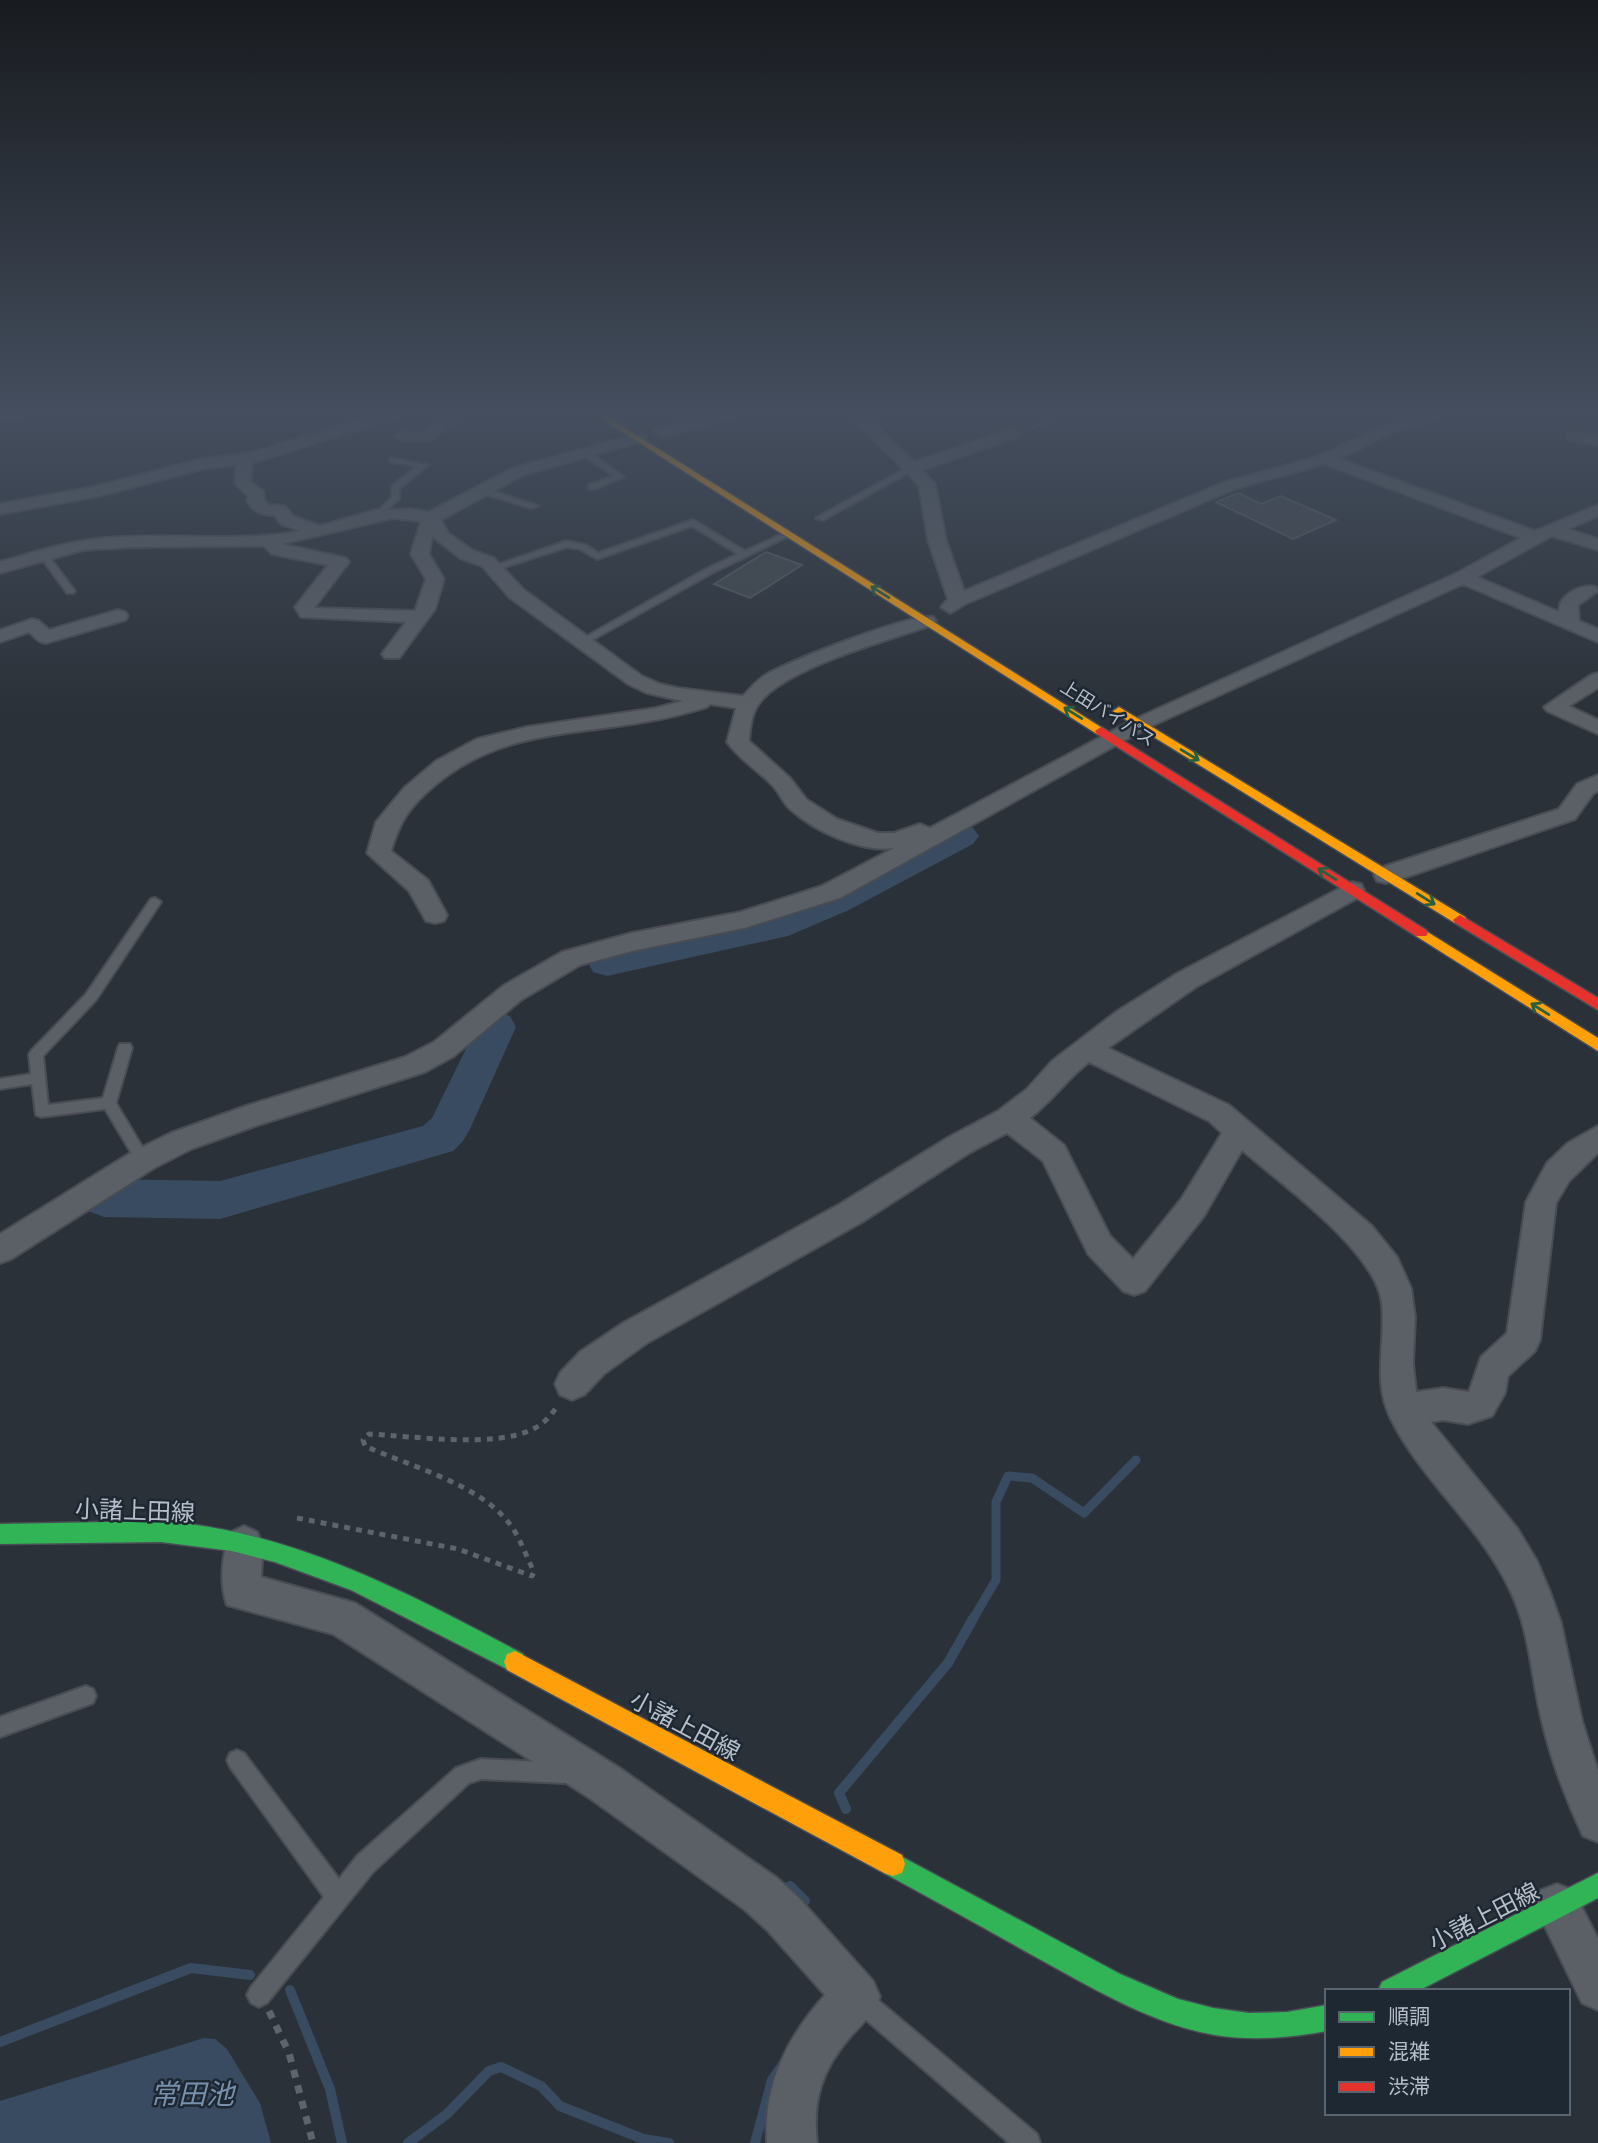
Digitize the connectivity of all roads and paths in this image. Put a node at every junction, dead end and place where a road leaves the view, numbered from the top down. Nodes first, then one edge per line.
1 (282, 514) edge
2 (369, 514) edge
3 (413, 514) edge
4 (437, 514) edge
5 (770, 514) edge
6 (838, 514) edge
7 (932, 514) edge
8 (1164, 514) edge
9 (1487, 514) edge
10 (1589, 514) edge
11 (800, 516) dead end
12 (430, 518) junction
13 (822, 524) joint
14 (316, 531) junction
15 (1544, 533) junction
16 (783, 537) dead end
17 (267, 541) junction
18 (1598, 545) edge
19 (745, 555) junction
20 (44, 556) junction
21 (0, 568) edge
22 (493, 568) junction
23 (1463, 577) junction
24 (70, 591) dead end
25 (1589, 592) dead end
26 (118, 616) dead end
27 (420, 617) junction
28 (926, 621) junction
29 (1570, 624) junction
30 (0, 636) edge
31 (1598, 636) edge
32 (585, 640) junction
33 (392, 653) dead end
34 (1598, 679) edge
35 (712, 701) junction
36 (748, 703) junction
37 (1107, 704) dead end
38 (1140, 724) junction
39 (1598, 728) edge
40 (1114, 738) junction
41 (1594, 788) edge
42 (956, 825) junction
43 (1386, 875) junction
44 (1352, 890) junction
45 (155, 902) dead end
46 (435, 915) dead end
47 (1598, 1005) edge
48 (1598, 1045) edge
49 (125, 1048) dead end
50 (1088, 1049) junction
51 (38, 1078) junction
52 (0, 1084) edge
53 (109, 1103) junction
54 (1008, 1119) junction
55 (1239, 1130) junction
56 (1598, 1138) edge
57 (143, 1160) junction
58 (0, 1250) edge
59 (572, 1384) joint
60 (1404, 1410) junction
61 (295, 1518) dead end
62 (0, 1534) edge
63 (244, 1545) junction
64 (86, 1696) dead end
65 (0, 1727) edge
66 (237, 1760) dead end
67 (603, 1782) junction
68 (1598, 1821) edge
69 (1598, 1885) edge
70 (338, 1897) junction
71 (1557, 1906) junction
72 (1598, 1987) edge
73 (1395, 1989) edge
74 (259, 1995) joint
75 (857, 1997) junction
76 (1325, 2018) edge
77 (313, 2143) edge
78 (792, 2143) edge
79 (1028, 2143) edge

1 - 14 street
2 - 14 street
3 - 12 street
4 - 12 street
28 -> 5 main road, 上田バイパス
6 - 13 lane
7 - 8 street
9 - 15 street
10 - 15 street
11 - 13 main road
12 - 22 street
12 - 27 street
14 - 17 street
15 - 18 street
15 - 23 street
16 - 19 lane
17 - 20 street
17 - 27 street
19 - 22 lane
19 - 32 lane
20 - 21 street
20 - 24 lane
22 - 32 street
23 - 29 street
23 - 38 street
25 - 29 street
26 - 30 street
27 - 33 street
28 - 36 street
40 -> 28 main road, 上田バイパス
29 - 31 street
32 - 35 street
34 - 39 street
35 - 36 street
35 - 46 street
36 - 42 street
37 - 38 main road, 上田バイパス
38 - 40 street
38 -> 43 main road, 上田バイパス
40 - 42 street
44 -> 40 main road, 上田バイパス
41 - 43 street
42 - 57 street
43 -> 47 main road, 上田バイパス
48 -> 44 main road, 上田バイパス
44 - 50 street
45 - 51 lane
49 - 53 lane
50 - 54 street
50 - 55 street
51 - 52 lane
51 - 53 lane
53 - 57 lane
54 - 55 street
54 - 59 street
55 - 60 street
56 - 60 street
57 - 58 street
59 - 61 path
60 - 68 street
62 - 63 main road, 小諸上田線
63 - 67 street
63 - 76 main road, 小諸上田線
64 - 65 lane
66 - 70 lane
67 - 70 lane
67 - 75 street
69 - 71 main road, 小諸上田線
70 - 74 lane
71 - 72 street
71 - 73 main road, 小諸上田線
74 - 77 path
75 - 78 street
75 - 79 lane

